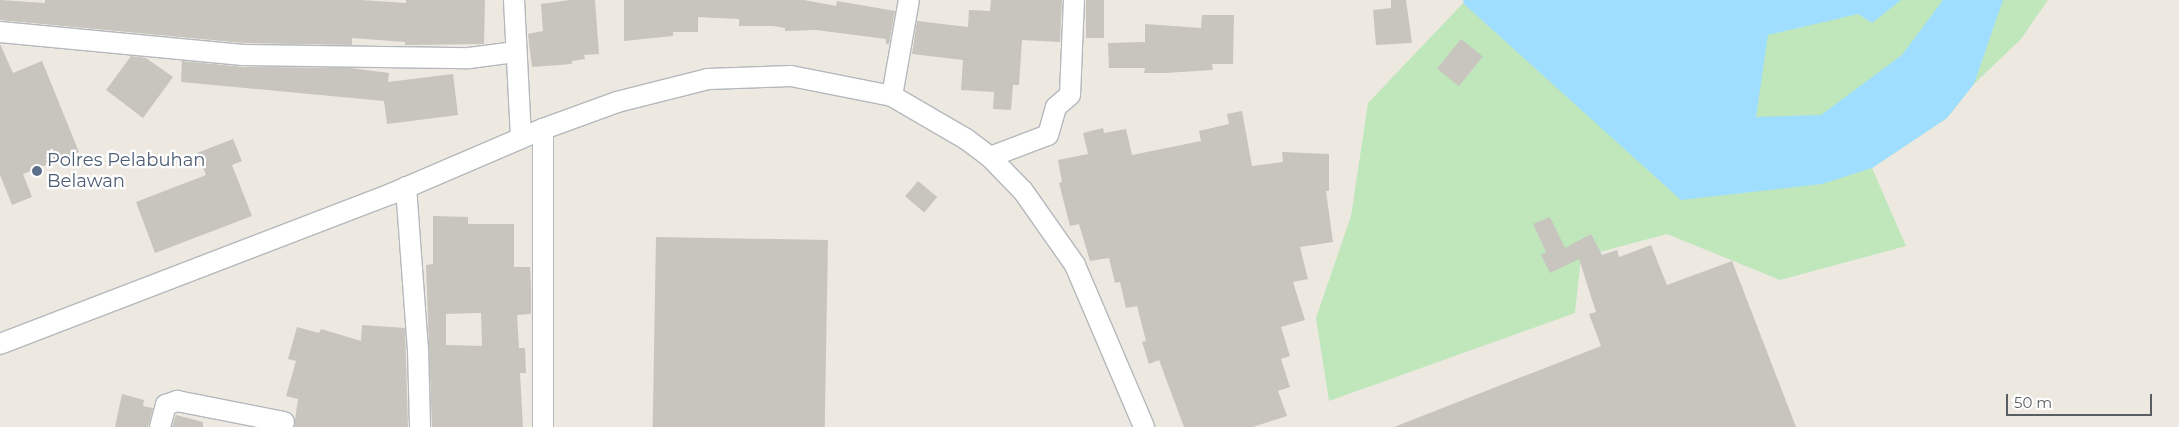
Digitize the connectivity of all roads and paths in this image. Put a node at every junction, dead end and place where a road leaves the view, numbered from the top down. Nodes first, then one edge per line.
1 (514, 0) edge
2 (909, 0) edge
3 (1074, 0) edge
4 (0, 32) edge
5 (516, 52) junction
6 (892, 96) junction
7 (543, 129) junction
8 (521, 138) junction
9 (990, 157) junction
10 (406, 187) junction
11 (0, 344) edge
12 (284, 422) dead end
13 (160, 427) edge
14 (420, 427) edge
15 (543, 427) edge
16 (1144, 427) edge

1 - 5 street
2 - 6 street
3 - 9 street
4 - 5 street
5 - 8 street
6 - 7 street
6 - 9 street
7 - 8 street
7 - 15 street
8 - 10 street
9 - 16 street
10 - 11 street
10 - 14 street
12 - 13 street

